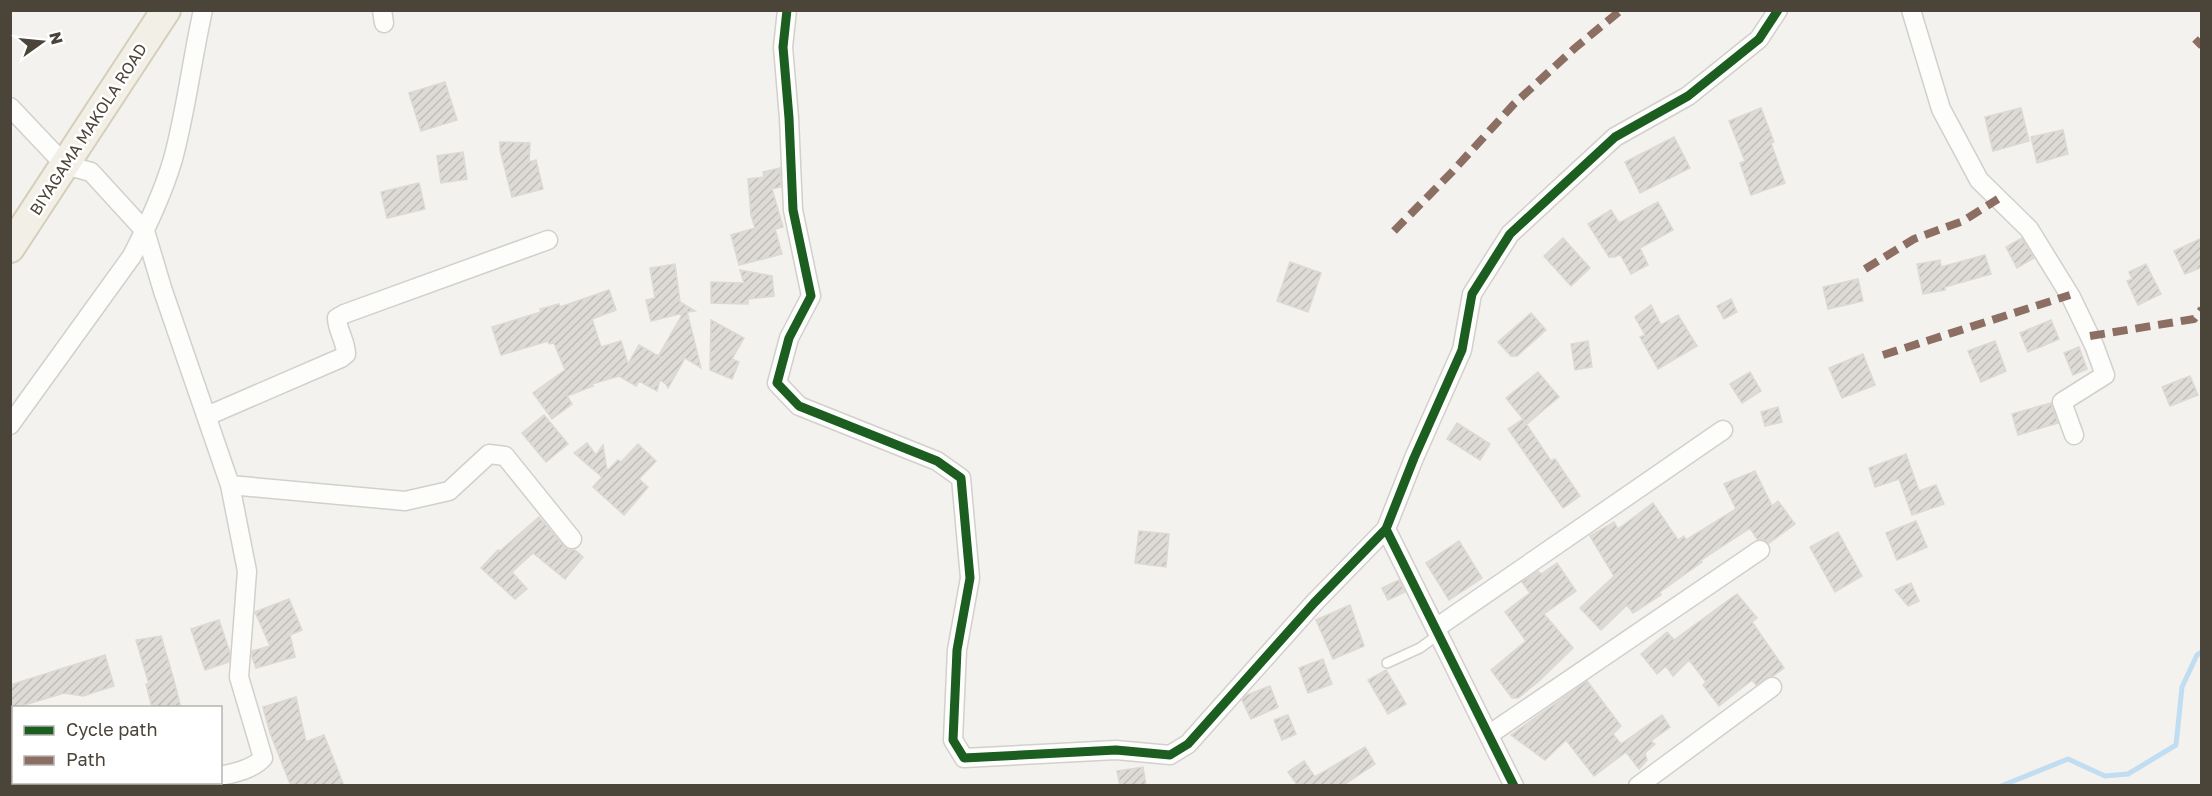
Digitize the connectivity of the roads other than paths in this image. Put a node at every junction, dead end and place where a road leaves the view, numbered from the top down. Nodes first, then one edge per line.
1 (166, 10) edge
2 (203, 10) edge
3 (787, 10) edge
4 (1778, 10) edge
5 (1911, 10) edge
6 (10, 107) edge
7 (65, 165) junction
8 (144, 231) junction
9 (548, 240) dead end
10 (10, 248) edge
11 (207, 416) junction
12 (10, 425) edge
13 (1723, 430) dead end
14 (2074, 435) dead end
15 (230, 485) junction
16 (1386, 529) junction
17 (572, 539) dead end
18 (1760, 550) dead end
19 (1437, 631) junction
20 (1388, 663) dead end
21 (1772, 687) dead end
22 (1490, 734) junction
23 (222, 776) edge
24 (1514, 786) edge
25 (1638, 786) edge

1 - 7 main road, BIYAGAMA MAKOLA ROAD
2 - 8 street
3 - 16 street
4 - 16 street
5 - 14 street
6 - 7 street
7 - 8 street
7 - 10 main road, BIYAGAMA MAKOLA ROAD
8 - 11 street
8 - 12 street
9 - 11 street
11 - 15 street
13 - 19 street
15 - 17 street
15 - 23 street
16 - 19 street
18 - 22 street
19 - 20 lane
19 - 22 street
21 - 25 street
22 - 24 street

